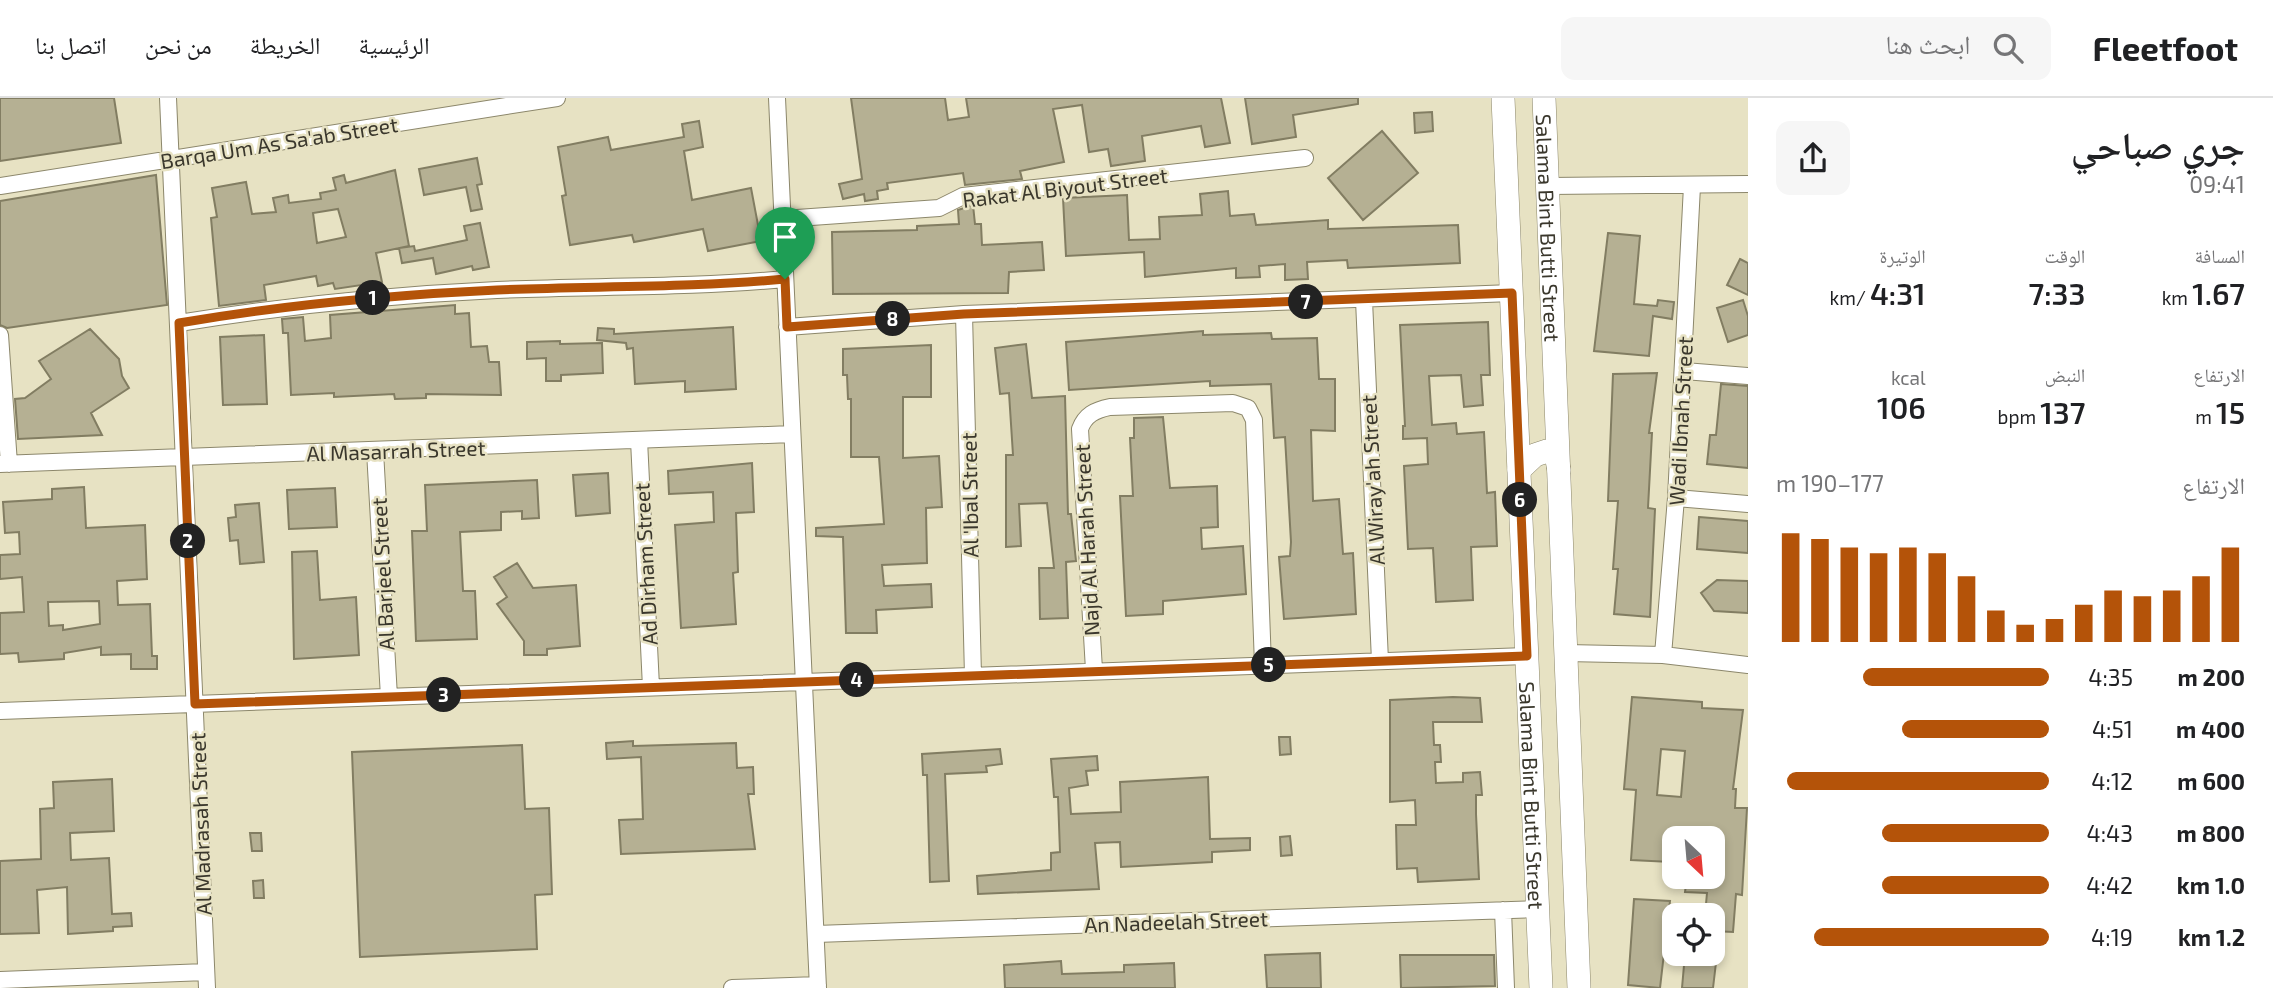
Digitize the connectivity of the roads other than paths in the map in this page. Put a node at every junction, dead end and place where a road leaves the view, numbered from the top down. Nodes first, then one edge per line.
1 (168, 98) edge
2 (557, 98) edge
3 (777, 98) edge
4 (1503, 98) edge
5 (1544, 98) edge
6 (1305, 158) dead end
7 (171, 159) junction
8 (1748, 184) edge
9 (0, 186) edge
10 (1548, 186) junction
11 (1692, 186) junction
12 (783, 219) junction
13 (785, 279) junction
14 (1512, 293) junction
15 (1364, 300) junction
16 (964, 314) junction
17 (179, 323) junction
18 (787, 327) junction
19 (0, 335) edge
20 (1684, 371) junction
21 (1748, 376) edge
22 (792, 434) junction
23 (639, 440) junction
24 (375, 451) junction
25 (184, 458) junction
26 (4, 464) edge
27 (1519, 470) junction
28 (1559, 470) junction
29 (1676, 498) junction
30 (1748, 504) edge
31 (1566, 653) junction
32 (1663, 655) junction
33 (1527, 656) junction
34 (1380, 661) junction
35 (1263, 665) junction
36 (1748, 665) edge
37 (1094, 670) junction
38 (973, 676) junction
39 (804, 682) junction
40 (651, 687) junction
41 (389, 697) junction
42 (195, 704) junction
43 (0, 711) edge
44 (1537, 909) junction
45 (1503, 910) junction
46 (816, 934) junction
47 (0, 980) edge
48 (206, 980) edge
49 (818, 986) edge
50 (732, 988) edge
51 (1506, 988) edge
52 (1541, 988) edge
53 (1580, 988) edge

1 - 7 street, Al Madrasah Street
2 - 7 street, Barqa Um As Sa'ab Street
3 - 12 street
4 - 14 main road, Salama Bint Butti Street
5 - 10 main road, Salama Bint Butti Street
6 - 12 street, Rakat Al Biyout Street
7 - 9 street, Barqa Um As Sa'ab Street
7 - 17 street, Al Madrasah Street
8 - 11 street
10 - 11 street
10 - 28 main road, Salama Bint Butti Street
11 - 20 street, Wadi Ibnah Street
12 - 13 street
13 - 17 street
13 - 18 street
14 - 15 street
14 - 27 main road, Salama Bint Butti Street
15 - 16 street
15 - 34 street, Al Wiray'ah Street
16 - 18 street
16 - 38 street, Al 'Ibal Street
17 - 25 street, Al Madrasah Street
18 - 22 street
19 - 26 street
20 - 21 street
20 - 29 street, Wadi Ibnah Street
22 - 23 street, Al Masarrah Street
22 - 39 street
23 - 24 street, Al Masarrah Street
23 - 40 street, Ad Dirham Street
24 - 25 street, Al Masarrah Street
24 - 41 street, Al Barjeel Street
25 - 26 street, Al Masarrah Street
25 - 42 street, Al Madrasah Street
27 - 28 main road
27 - 33 main road, Salama Bint Butti Street
28 - 31 main road, Salama Bint Butti Street
29 - 30 street
29 - 32 street, Wadi Ibnah Street
31 - 32 street
31 - 53 main road, Salama Bint Butti Street
32 - 36 street
33 - 34 street
33 - 44 main road, Salama Bint Butti Street
34 - 35 street
35 - 37 street
35 - 37 street, Najd Al Harah Street
37 - 38 street
38 - 39 street
39 - 40 street
39 - 46 street
40 - 41 street
41 - 42 street
42 - 43 street
42 - 48 street, Al Madrasah Street
44 - 45 street, An Nadeelah Street
44 - 52 main road, Salama Bint Butti Street
45 - 46 street, An Nadeelah Street
45 - 51 street
46 - 49 street
47 - 48 street
49 - 50 street

